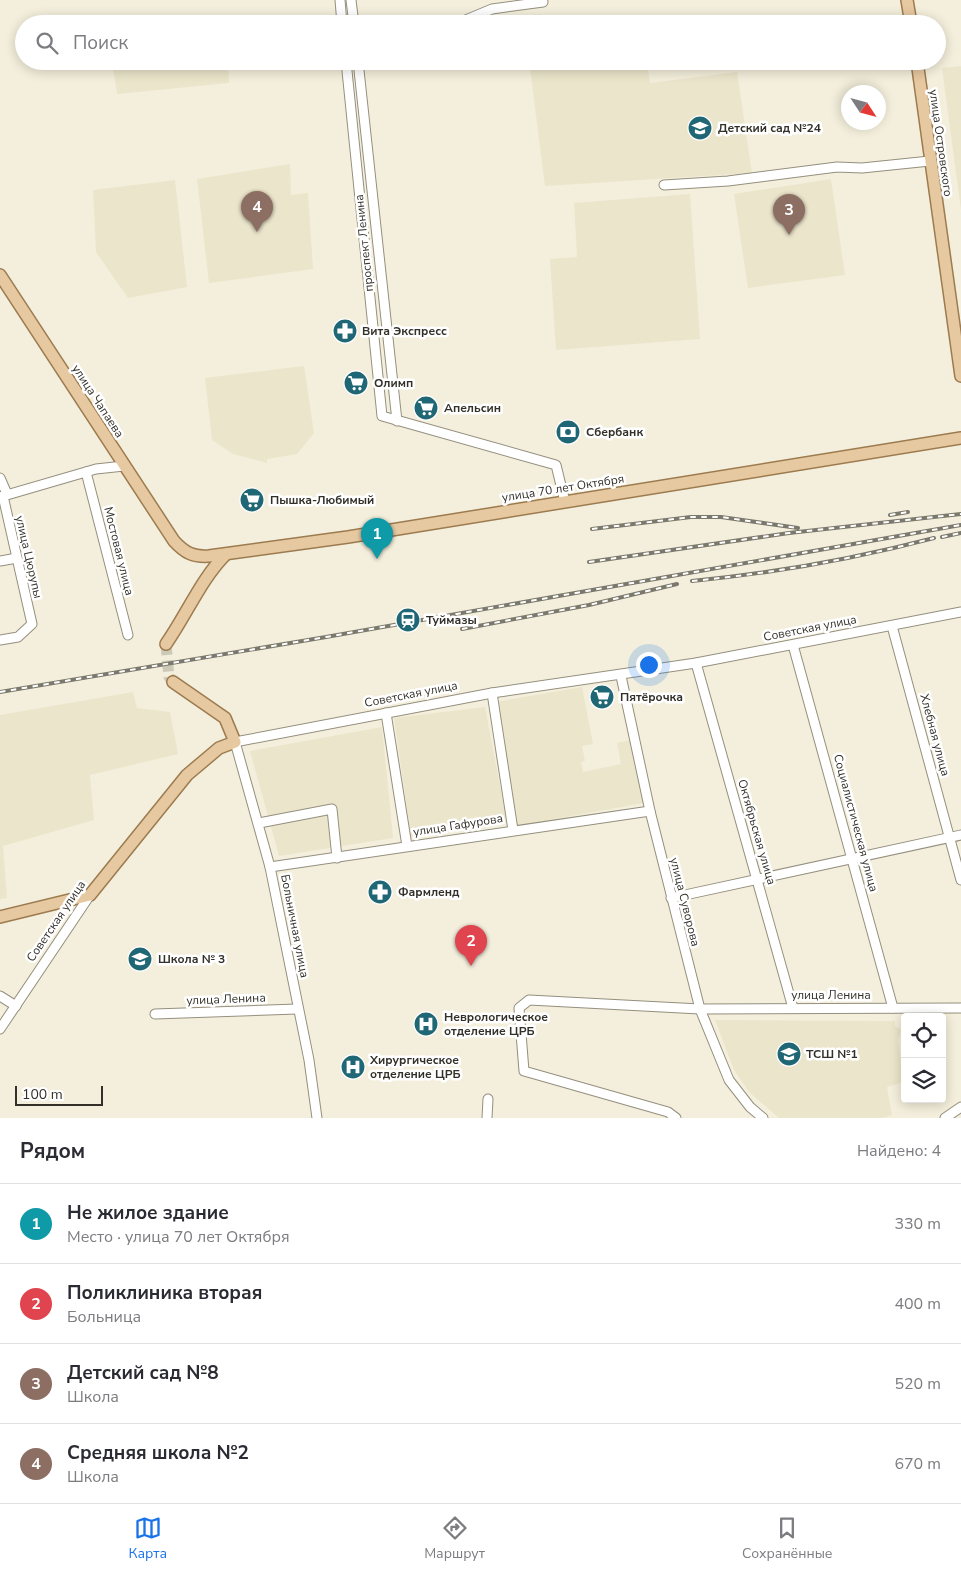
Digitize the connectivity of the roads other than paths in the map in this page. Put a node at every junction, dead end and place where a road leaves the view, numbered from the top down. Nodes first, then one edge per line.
1 (340, 0) edge
2 (351, 0) edge
3 (908, 0) edge
4 (543, 2) dead end
5 (341, 15) edge
6 (353, 15) edge
7 (478, 15) edge
8 (910, 15) edge
9 (348, 70) edge
10 (359, 70) edge
11 (917, 70) edge
12 (930, 161) junction
13 (664, 185) dead end
14 (0, 277) edge
15 (961, 376) edge
16 (397, 421) junction
17 (961, 438) edge
18 (124, 466) junction
19 (86, 472) junction
20 (0, 478) edge
21 (3, 496) edge
22 (565, 502) junction
23 (174, 541) joint
24 (226, 554) junction
25 (17, 558) junction
26 (0, 561) edge
27 (961, 612) edge
28 (892, 626) junction
29 (128, 635) dead end
30 (0, 640) edge
31 (166, 644) tunnel mouth
32 (793, 645) junction
33 (696, 663) junction
34 (621, 676) junction
35 (173, 682) tunnel mouth
36 (492, 693) junction
37 (386, 713) junction
38 (235, 742) junction
39 (650, 811) junction
40 (259, 824) junction
41 (513, 830) junction
42 (961, 835) edge
43 (950, 837) junction
44 (408, 846) junction
45 (337, 858) junction
46 (853, 858) junction
47 (270, 867) junction
48 (758, 879) junction
49 (961, 880) edge
50 (90, 894) junction
51 (671, 898) junction
52 (0, 917) edge
53 (0, 996) edge
54 (16, 1006) junction
55 (298, 1008) junction
56 (794, 1008) junction
57 (893, 1008) junction
58 (961, 1008) edge
59 (700, 1009) junction
60 (155, 1014) dead end
61 (0, 1029) edge
62 (488, 1099) dead end
63 (961, 1107) edge
64 (317, 1118) edge
65 (487, 1118) edge
66 (676, 1118) edge
67 (763, 1118) edge
68 (945, 1118) edge

1 - 5 street
2 - 6 street
3 - 8 main road
4 - 7 street
9 - 16 street, проспект Ленина
10 - 16 street, проспект Ленина
11 - 12 main road, улица Островского
12 - 13 street
12 - 15 main road, улица Островского
14 - 18 main road, улица Чапаева
16 - 22 street
17 - 22 main road, улица 70 лет Октября
18 - 19 street
18 - 23 main road, улица Чапаева
19 - 21 street
19 - 29 street, Мостовая улица
20 - 21 street, улица Цюрупы
21 - 25 street, улица Цюрупы
22 - 24 main road, улица 70 лет Октября
23 - 24 main road, улица 70 лет Октября
24 - 31 main road
25 - 26 street
25 - 30 street, улица Цюрупы
27 - 28 street, Советская улица
28 - 32 street, Советская улица
28 - 43 street, Хлебная улица
32 - 33 street, Советская улица
32 - 46 street, Социалистическая улица
33 - 34 street, Советская улица
33 - 48 street, Октябрьская улица
34 - 36 street, Советская улица
34 - 39 street, улица Суворова
35 - 38 main road
36 - 37 street, Советская улица
36 - 41 street
37 - 38 street, Советская улица
37 - 44 street
38 - 40 street, Больничная улица
38 - 50 main road, Советская улица
39 - 41 street, улица Гафурова
39 - 51 street, улица Суворова
40 - 45 street
40 - 47 street, Больничная улица
41 - 44 street, улица Гафурова
42 - 43 street
43 - 46 street
43 - 49 street, Хлебная улица
44 - 45 street, улица Гафурова
45 - 47 street, улица Гафурова
46 - 48 street
46 - 57 street, Социалистическая улица
47 - 55 street, Больничная улица
48 - 51 street
48 - 56 street, Октябрьская улица
50 - 52 main road
50 - 54 street, Советская улица
51 - 59 street, улица Суворова
53 - 54 street
54 - 61 street, Советская улица
55 - 60 street, улица Ленина
55 - 64 street, Больничная улица
56 - 57 street, улица Ленина
56 - 59 street, улица Ленина
57 - 58 street, улица Ленина
59 - 66 street, улица Ленина
59 - 67 street, улица Суворова
62 - 65 street
63 - 68 street

